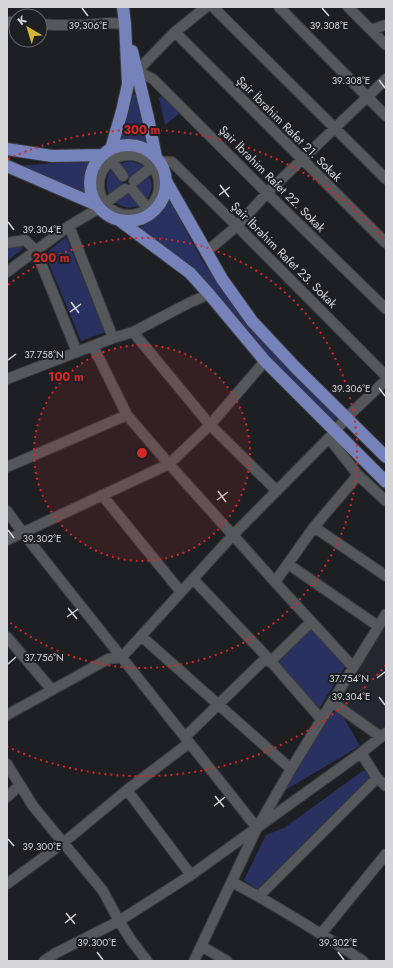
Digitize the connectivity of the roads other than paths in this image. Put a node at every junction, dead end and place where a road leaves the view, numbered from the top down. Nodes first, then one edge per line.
1 (123, 7) edge
2 (206, 7) edge
3 (213, 7) edge
4 (279, 7) edge
5 (348, 7) edge
6 (125, 24) junction
7 (48, 25) edge
8 (386, 25) edge
9 (371, 30) junction
10 (175, 32) junction
11 (386, 45) edge
12 (137, 71) junction
13 (386, 79) edge
14 (128, 84) junction
15 (367, 97) junction
16 (386, 116) edge
17 (335, 128) junction
18 (7, 149) edge
19 (108, 155) junction
20 (302, 160) junction
21 (156, 161) junction
22 (7, 166) edge
23 (123, 176) dead end
24 (386, 179) edge
25 (166, 182) junction
26 (130, 186) junction
27 (267, 193) junction
28 (100, 205) junction
29 (148, 209) junction
30 (119, 220) junction
31 (70, 226) junction
32 (237, 226) junction
33 (7, 243) edge
34 (386, 243) edge
35 (36, 251) junction
36 (206, 252) junction
37 (7, 272) edge
38 (209, 294) junction
39 (386, 309) edge
40 (133, 332) junction
41 (113, 338) junction
42 (93, 346) junction
43 (77, 352) junction
44 (265, 361) junction
45 (386, 376) edge
46 (7, 378) edge
47 (386, 380) edge
48 (127, 414) junction
49 (346, 418) junction
50 (210, 426) junction
51 (332, 434) junction
52 (386, 457) edge
53 (169, 464) junction
54 (7, 467) edge
55 (358, 475) junction
56 (386, 482) edge
57 (277, 491) junction
58 (102, 495) junction
59 (386, 501) edge
60 (7, 511) edge
61 (314, 528) junction
62 (23, 533) junction
63 (233, 535) junction
64 (7, 540) edge
65 (288, 564) junction
66 (386, 576) edge
67 (193, 580) junction
68 (275, 582) junction
69 (181, 592) junction
70 (386, 614) edge
71 (311, 622) junction
72 (378, 626) junction
73 (141, 636) junction
74 (7, 637) edge
75 (122, 657) junction
76 (268, 660) junction
77 (353, 667) junction
78 (52, 690) junction
79 (332, 702) junction
80 (218, 704) junction
81 (7, 715) edge
82 (321, 719) junction
83 (384, 735) edge
84 (187, 740) junction
85 (361, 753) junction
86 (7, 764) edge
87 (291, 769) junction
88 (377, 778) junction
89 (20, 785) junction
90 (386, 786) edge
91 (127, 790) junction
92 (7, 797) edge
93 (257, 828) junction
94 (63, 843) junction
95 (386, 854) edge
96 (191, 875) junction
97 (232, 882) junction
98 (7, 884) edge
99 (258, 896) junction
100 (119, 921) junction
101 (322, 934) junction
102 (202, 946) junction
103 (59, 957) edge
104 (44, 961) edge
105 (147, 961) edge
106 (194, 961) edge
107 (227, 961) edge
108 (363, 961) edge

1 - 6 main road
2 - 10 street
3 - 17 street
4 - 15 street
5 - 9 street
6 - 7 street
6 - 12 main road
6 - 14 main road
8 - 9 street
9 - 11 street
10 - 12 street
10 - 20 street, Şair İbrahim Rafet 21. Sokak
12 - 14 street
12 - 21 main road
12 - 27 street, Şair İbrahim Rafet 22. Sokak
13 - 15 street
14 - 19 main road
15 - 16 street
15 - 17 street
17 - 20 street
17 - 24 street
18 - 19 main road
19 - 21 main road
19 - 23 street
19 - 28 main road
20 - 27 street
20 - 34 street, Şair İbrahim Rafet 21. Sokak
21 - 25 main road
21 - 26 street
21 - 29 street
21 - 32 street, Şair İbrahim Rafet 23. Sokak
22 - 28 main road
25 - 30 main road
25 - 36 main road
26 - 28 street
26 - 29 street
27 - 32 street
27 - 39 street, Şair İbrahim Rafet 22. Sokak
28 - 29 street
28 - 30 main road
28 - 31 street
30 - 38 main road
31 - 35 street
31 - 41 street
32 - 36 street
32 - 45 street, Şair İbrahim Rafet 23. Sokak
33 - 35 street
35 - 37 street
35 - 43 street
36 - 49 main road
38 - 40 street
38 - 44 main road
40 - 41 street
40 - 50 street
41 - 42 street
42 - 43 street
42 - 48 street
43 - 46 street
44 - 50 street
44 - 51 main road
47 - 49 street
48 - 53 street
48 - 54 street
49 - 51 street
49 - 52 main road
50 - 53 street
50 - 57 street
51 - 55 street
51 - 56 main road
51 - 57 street
53 - 58 street
53 - 63 street
55 - 59 street
55 - 61 street
57 - 63 street
58 - 62 street
58 - 69 street
60 - 62 street
61 - 65 street
61 - 66 street
62 - 64 street
62 - 75 street
63 - 67 street
63 - 68 street
65 - 68 street
65 - 72 street
67 - 69 street
67 - 76 street
68 - 71 street
69 - 73 street
70 - 72 street
71 - 76 street
71 - 77 street
72 - 77 street
73 - 75 street
73 - 80 street
74 - 78 street
75 - 78 street
75 - 84 street
76 - 80 street
76 - 82 street
77 - 79 street
78 - 81 street
79 - 82 street
79 - 83 street
80 - 84 street
80 - 87 street
82 - 87 street
83 - 85 street
84 - 91 street
84 - 93 street
85 - 88 street
85 - 93 street
86 - 89 street
87 - 93 street
88 - 90 street
88 - 99 street
89 - 92 street
89 - 94 street
91 - 94 street
91 - 96 street
93 - 96 street
93 - 97 street
94 - 98 street
94 - 100 street
95 - 101 street
96 - 100 street
97 - 99 street
97 - 102 street
99 - 101 street
100 - 103 street
100 - 105 street
101 - 108 street
102 - 106 street
102 - 107 street
103 - 104 street

